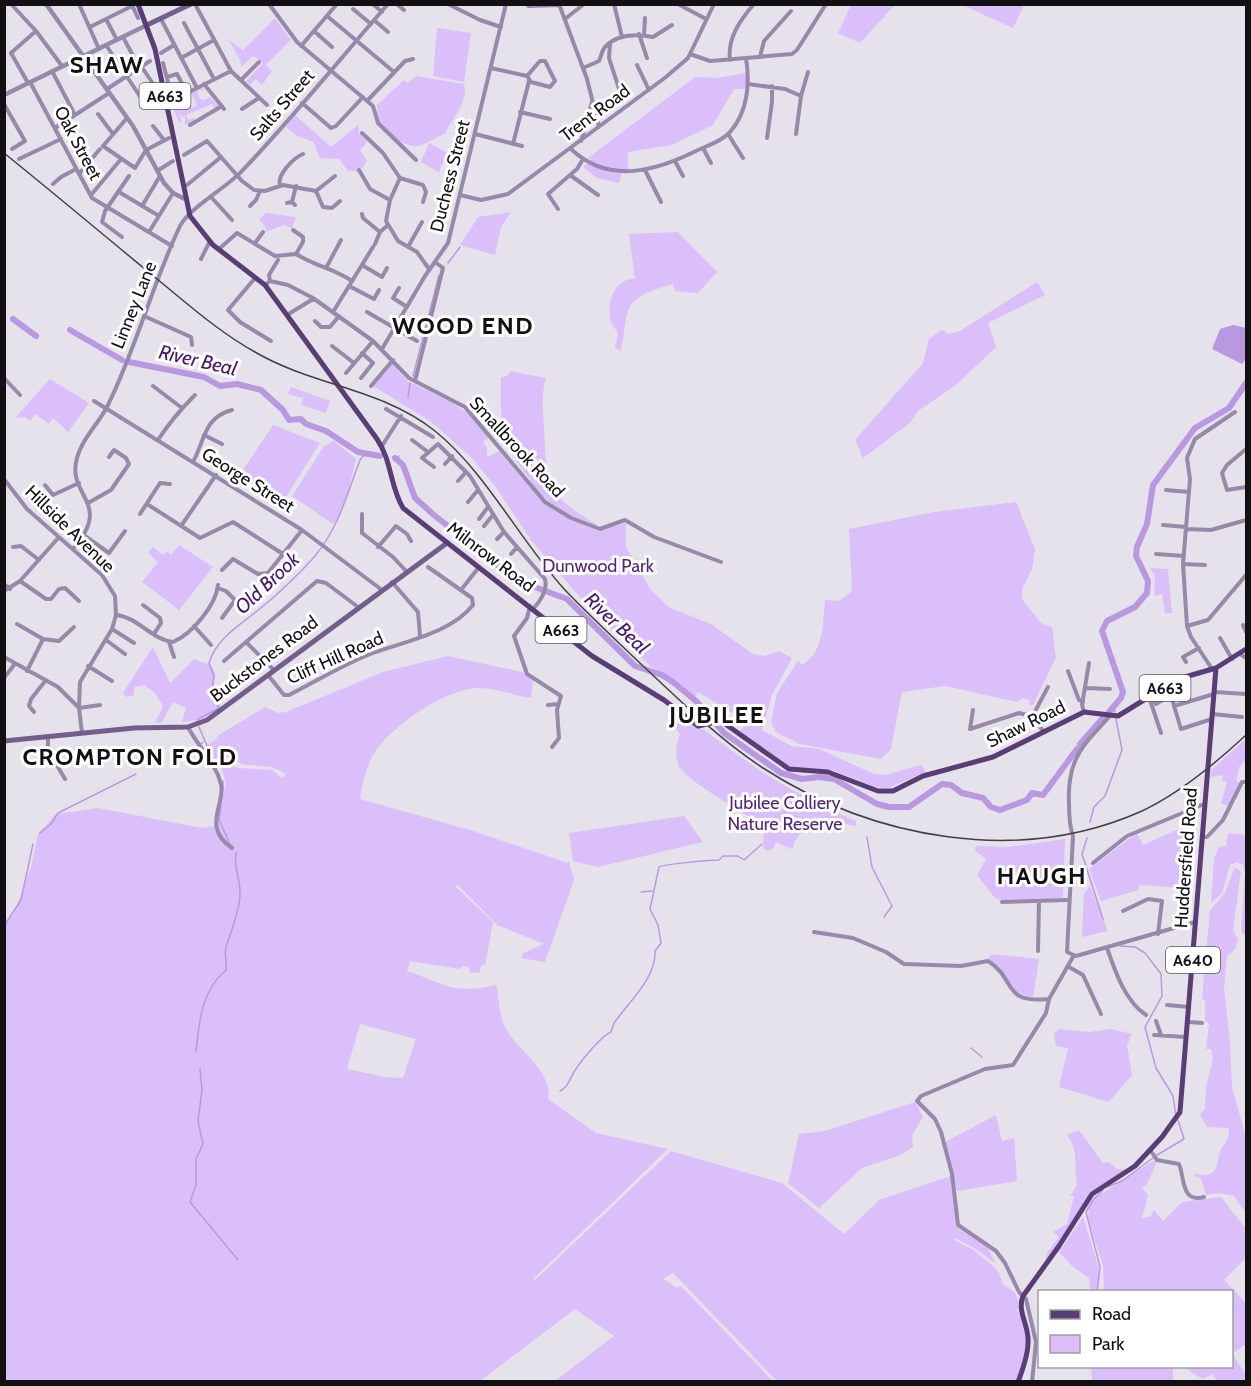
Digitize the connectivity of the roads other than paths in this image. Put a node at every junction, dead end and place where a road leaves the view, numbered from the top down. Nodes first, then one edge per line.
1 (11, 4) edge
2 (46, 4) edge
3 (79, 4) edge
4 (193, 4) edge
5 (337, 4) edge
6 (373, 4) edge
7 (388, 4) edge
8 (397, 4) edge
9 (448, 4) edge
10 (506, 4) edge
11 (584, 4) edge
12 (614, 4) edge
13 (678, 4) edge
14 (714, 4) edge
15 (754, 4) edge
16 (826, 4) edge
17 (134, 5) edge
18 (270, 5) edge
19 (560, 5) edge
20 (173, 6) edge
21 (528, 6) edge
22 (353, 9) dead end
23 (405, 10) dead end
24 (791, 11) dead end
25 (176, 12) junction
26 (382, 12) junction
27 (327, 16) junction
28 (138, 18) dead end
29 (645, 18) dead end
30 (106, 19) junction
31 (161, 19) junction
32 (565, 19) junction
33 (706, 19) junction
34 (373, 22) junction
35 (184, 23) dead end
36 (672, 25) dead end
37 (147, 26) junction
38 (90, 27) junction
39 (501, 27) junction
40 (36, 31) junction
41 (314, 31) junction
42 (388, 32) dead end
43 (642, 34) junction
44 (123, 37) junction
45 (622, 37) junction
46 (117, 40) junction
47 (214, 40) junction
48 (357, 40) junction
49 (610, 44) junction
50 (106, 45) junction
51 (174, 45) junction
52 (301, 46) junction
53 (332, 47) dead end
54 (99, 49) junction
55 (198, 49) junction
56 (160, 53) dead end
57 (690, 54) junction
58 (84, 57) junction
59 (760, 57) junction
60 (181, 58) junction
61 (647, 58) dead end
62 (746, 58) junction
63 (413, 59) dead end
64 (730, 60) junction
65 (150, 61) dead end
66 (259, 62) dead end
67 (163, 63) dead end
68 (637, 65) dead end
69 (62, 66) junction
70 (140, 67) junction
71 (491, 68) junction
72 (583, 68) junction
73 (331, 70) junction
74 (52, 71) junction
75 (231, 71) junction
76 (394, 72) junction
77 (808, 72) dead end
78 (126, 76) junction
79 (528, 78) junction
80 (214, 79) junction
81 (241, 80) junction
82 (29, 82) junction
83 (204, 84) junction
84 (748, 84) junction
85 (772, 86) junction
86 (197, 88) junction
87 (649, 90) junction
88 (108, 91) junction
89 (620, 92) dead end
90 (187, 93) junction
91 (5, 94) edge
92 (801, 96) junction
93 (259, 98) junction
94 (141, 99) junction
95 (365, 99) junction
96 (171, 101) dead end
97 (592, 102) junction
98 (302, 103) junction
99 (4, 104) edge
100 (267, 105) dead end
101 (147, 107) dead end
102 (246, 108) dead end
103 (520, 112) junction
104 (98, 114) dead end
105 (75, 115) junction
106 (127, 118) junction
107 (550, 119) dead end
108 (190, 125) dead end
109 (153, 126) dead end
110 (599, 127) junction
111 (55, 128) junction
112 (362, 133) dead end
113 (112, 134) junction
114 (475, 134) junction
115 (728, 134) junction
116 (796, 134) dead end
117 (767, 138) dead end
118 (61, 140) junction
119 (581, 141) junction
120 (513, 144) junction
121 (522, 146) dead end
122 (102, 147) junction
123 (12, 148) dead end
124 (703, 148) junction
125 (571, 149) junction
126 (146, 150) junction
127 (303, 154) dead end
128 (184, 155) dead end
129 (221, 157) junction
130 (121, 158) junction
131 (743, 158) dead end
132 (19, 159) dead end
133 (583, 159) junction
134 (416, 160) dead end
135 (173, 161) dead end
136 (675, 161) junction
137 (711, 163) dead end
138 (76, 169) junction
139 (358, 170) dead end
140 (645, 170) junction
141 (158, 173) junction
142 (79, 174) junction
143 (129, 176) dead end
144 (237, 176) junction
145 (334, 176) dead end
146 (570, 176) junction
147 (683, 176) dead end
148 (186, 177) dead end
149 (400, 178) junction
150 (53, 184) dead end
151 (280, 185) junction
152 (187, 186) junction
153 (296, 186) junction
154 (260, 191) junction
155 (316, 191) junction
156 (118, 192) junction
157 (172, 193) junction
158 (91, 195) junction
159 (460, 195) junction
160 (598, 195) dead end
161 (212, 197) junction
162 (185, 199) junction
163 (390, 200) junction
164 (340, 201) dead end
165 (423, 202) dead end
166 (661, 202) dead end
167 (292, 203) dead end
168 (142, 206) junction
169 (250, 206) dead end
170 (108, 208) junction
171 (558, 209) dead end
172 (362, 214) dead end
173 (159, 216) junction
174 (190, 216) junction
175 (232, 220) dead end
176 (422, 222) dead end
177 (388, 225) junction
178 (293, 230) dead end
179 (149, 232) junction
180 (263, 232) dead end
181 (380, 232) junction
182 (122, 237) dead end
183 (210, 242) junction
184 (334, 242) dead end
185 (255, 243) junction
186 (172, 246) junction
187 (408, 247) junction
188 (219, 249) junction
189 (296, 254) junction
190 (201, 259) dead end
191 (278, 260) dead end
192 (435, 262) junction
193 (362, 265) junction
194 (326, 268) junction
195 (387, 268) dead end
196 (429, 269) junction
197 (256, 277) junction
198 (352, 281) junction
199 (267, 283) junction
200 (349, 286) junction
201 (399, 288) dead end
202 (300, 291) junction
203 (379, 291) dead end
204 (314, 298) junction
205 (302, 304) junction
206 (407, 307) junction
207 (333, 312) junction
208 (367, 312) dead end
209 (287, 315) junction
210 (144, 316) junction
211 (339, 316) junction
212 (315, 321) dead end
213 (395, 327) junction
214 (272, 340) dead end
215 (373, 341) junction
216 (417, 341) dead end
217 (192, 345) dead end
218 (332, 346) dead end
219 (382, 349) junction
220 (362, 353) junction
221 (393, 360) junction
222 (354, 363) junction
223 (346, 373) dead end
224 (4, 378) edge
225 (361, 378) dead end
226 (416, 381) junction
227 (153, 386) dead end
228 (371, 386) dead end
229 (20, 395) dead end
230 (195, 395) dead end
231 (94, 401) dead end
232 (106, 407) junction
233 (182, 408) junction
234 (386, 409) dead end
235 (232, 410) dead end
236 (1235, 412) dead end
237 (401, 416) junction
238 (204, 435) junction
239 (433, 437) dead end
240 (158, 440) junction
241 (412, 440) dead end
242 (222, 444) dead end
243 (382, 446) junction
244 (1246, 449) edge
245 (428, 452) junction
246 (452, 456) junction
247 (109, 457) dead end
248 (194, 462) junction
249 (445, 464) dead end
250 (434, 467) dead end
251 (466, 472) junction
252 (216, 475) junction
253 (4, 479) edge
254 (458, 482) dead end
255 (79, 483) junction
256 (170, 484) dead end
257 (45, 485) dead end
258 (1246, 487) edge
259 (478, 490) junction
260 (1166, 490) dead end
261 (1189, 492) junction
262 (468, 502) dead end
263 (88, 503) junction
264 (147, 504) junction
265 (488, 507) junction
266 (141, 514) dead end
267 (362, 514) dead end
268 (493, 515) junction
269 (479, 519) dead end
270 (1246, 520) edge
271 (1163, 525) dead end
272 (181, 526) junction
273 (484, 526) dead end
274 (1186, 528) junction
275 (302, 530) junction
276 (504, 532) junction
277 (122, 533) dead end
278 (85, 536) junction
279 (59, 537) junction
280 (497, 539) dead end
281 (411, 541) dead end
282 (447, 543) junction
283 (13, 547) dead end
284 (378, 547) junction
285 (517, 547) junction
286 (73, 549) junction
287 (284, 554) junction
288 (511, 554) dead end
289 (1156, 554) dead end
290 (1184, 556) junction
291 (39, 560) junction
292 (721, 562) dead end
293 (1183, 564) junction
294 (1205, 565) dead end
295 (428, 567) dead end
296 (479, 567) junction
297 (222, 570) dead end
298 (406, 572) junction
299 (1246, 575) edge
300 (20, 581) junction
301 (392, 582) junction
302 (4, 584) edge
303 (10, 589) junction
304 (382, 590) junction
305 (461, 590) junction
306 (4, 591) edge
307 (79, 601) dead end
308 (143, 605) dead end
309 (358, 607) junction
310 (532, 607) junction
311 (116, 615) junction
312 (222, 618) dead end
313 (17, 624) dead end
314 (1243, 625) dead end
315 (194, 626) junction
316 (1187, 626) junction
317 (74, 627) dead end
318 (112, 629) junction
319 (1246, 632) edge
320 (154, 634) junction
321 (420, 636) junction
322 (1220, 638) dead end
323 (43, 639) junction
324 (106, 640) junction
325 (169, 642) junction
326 (246, 642) junction
327 (134, 643) dead end
328 (211, 645) dead end
329 (1199, 648) junction
330 (1246, 649) edge
331 (125, 654) dead end
332 (1240, 654) junction
333 (4, 657) edge
334 (174, 657) dead end
335 (1246, 658) edge
336 (1232, 660) junction
337 (224, 661) dead end
338 (1185, 662) dead end
339 (1089, 663) dead end
340 (14, 665) junction
341 (88, 666) junction
342 (1214, 668) junction
343 (274, 670) junction
344 (27, 671) junction
345 (1068, 671) dead end
346 (268, 675) junction
347 (4, 678) edge
348 (46, 680) junction
349 (112, 681) dead end
350 (1048, 687) dead end
351 (1086, 688) junction
352 (1166, 688) junction
353 (1110, 689) dead end
354 (1246, 689) edge
355 (1215, 693) junction
356 (1245, 694) edge
357 (69, 696) junction
358 (79, 696) junction
359 (1151, 697) junction
360 (1083, 702) junction
361 (558, 704) junction
362 (100, 705) dead end
363 (548, 705) dead end
364 (1174, 706) junction
365 (79, 708) junction
366 (973, 710) dead end
367 (34, 712) dead end
368 (1084, 712) junction
369 (1110, 716) junction
370 (1032, 717) junction
371 (1212, 717) junction
372 (1242, 717) dead end
373 (188, 727) junction
374 (1044, 732) junction
375 (82, 733) junction
376 (1161, 733) dead end
377 (48, 737) junction
378 (4, 741) edge
379 (552, 747) dead end
380 (65, 779) dead end
381 (1246, 782) edge
382 (878, 791) joint
383 (1204, 804) junction
384 (1202, 837) junction
385 (232, 848) dead end
386 (1093, 863) dead end
387 (1067, 900) junction
388 (1039, 901) junction
389 (1002, 902) dead end
390 (1123, 911) dead end
391 (1196, 921) junction
392 (814, 932) dead end
393 (1158, 934) junction
394 (1107, 948) junction
395 (1038, 951) dead end
396 (1075, 955) junction
397 (1070, 967) junction
398 (1049, 999) junction
399 (1167, 1005) dead end
400 (1190, 1007) junction
401 (1101, 1014) dead end
402 (1146, 1015) dead end
403 (1156, 1022) dead end
404 (1189, 1022) junction
405 (1202, 1023) dead end
406 (1154, 1035) dead end
407 (1161, 1035) junction
408 (1187, 1037) junction
409 (1151, 1152) junction
410 (1204, 1197) dead end
411 (1023, 1296) junction
412 (1018, 1382) edge
413 (1032, 1382) edge

1 - 40 street
2 - 58 street
3 - 38 street
4 - 25 main road
4 - 47 street
5 - 27 street
6 - 26 street
7 - 26 street, Salts Street
8 - 23 street
9 - 39 street
10 - 39 street, Duchess Street
11 - 32 street
12 - 45 street
13 - 33 street
14 - 33 street, Trent Road
15 - 64 street
16 - 59 street
17 - 28 street
17 - 30 street
17 - 37 main road, A663
18 - 52 street
19 - 21 street
19 - 32 street
20 - 25 street
22 - 34 street
24 - 59 street
25 - 31 main road
26 - 34 street, Salts Street
27 - 41 street
27 - 48 street
29 - 43 street
30 - 38 street
30 - 46 street
31 - 37 main road
31 - 51 street
32 - 72 street
33 - 57 street, Trent Road
34 - 42 street
34 - 48 street, Salts Street
35 - 55 street
36 - 43 street
37 - 44 street
37 - 152 main road, A663
38 - 54 street
39 - 71 street, Duchess Street
40 - 69 street
40 - 82 street, Oak Street
41 - 52 street
41 - 53 street
43 - 45 street
43 - 61 street
44 - 46 street
44 - 70 street
45 - 49 street
46 - 50 street
47 - 55 street
47 - 75 street
48 - 73 street, Salts Street
48 - 76 street
49 - 72 street
49 - 89 street
50 - 54 street
50 - 78 street
51 - 56 street
51 - 60 street
52 - 73 street
54 - 58 street
55 - 60 street
55 - 80 street
57 - 64 street
57 - 87 street, Trent Road
58 - 69 street
58 - 88 street
59 - 62 street
60 - 86 street
62 - 64 street
62 - 84 street
63 - 76 street
65 - 70 street
66 - 81 street
67 - 90 street
68 - 87 street
69 - 74 street
70 - 78 street
70 - 94 street
71 - 79 street
71 - 114 street, Duchess Street
72 - 97 street
73 - 95 street
73 - 98 street, Salts Street
74 - 82 street
74 - 105 street
75 - 80 street
75 - 81 street
76 - 95 street
77 - 92 street
78 - 88 street
78 - 94 street
79 - 79 street
79 - 103 street
80 - 83 street
81 - 93 street
82 - 91 street
82 - 111 street, Oak Street
83 - 86 street
83 - 108 street
84 - 85 street
84 - 115 street
85 - 92 street
85 - 117 street
86 - 90 street
87 - 110 street, Trent Road
88 - 105 street
88 - 106 street
90 - 96 street
92 - 116 street
93 - 100 street
93 - 102 street
94 - 101 street
95 - 98 street
95 - 134 street
97 - 110 street
97 - 119 street
98 - 144 street, Salts Street
99 - 123 street
103 - 107 street
103 - 120 street
104 - 113 street
105 - 111 street
106 - 113 street
106 - 126 street
109 - 126 street
110 - 119 street, Trent Road
111 - 118 street, Oak Street
112 - 149 street
113 - 122 street
114 - 120 street
114 - 159 street, Duchess Street
115 - 124 street
115 - 131 street
118 - 132 street
118 - 138 street, Oak Street
119 - 125 street, Trent Road
120 - 121 street
122 - 130 street
122 - 142 street
124 - 136 street
124 - 137 street
125 - 133 street
125 - 159 street, Trent Road
126 - 130 street
126 - 141 street
127 - 151 street
128 - 129 street
129 - 144 street
129 - 152 street
130 - 158 street
133 - 140 street
133 - 146 street
135 - 141 street
136 - 140 street
136 - 147 street
138 - 142 street, Oak Street
138 - 150 street
139 - 163 street
140 - 166 street
141 - 157 street
141 - 168 street
142 - 158 street, Oak Street
143 - 156 street
144 - 154 street
144 - 161 street, Salts Street
145 - 155 street
146 - 160 street
146 - 171 street
148 - 152 street
149 - 163 street
149 - 165 street
151 - 153 street
151 - 154 street
152 - 157 street
152 - 162 main road, A663
153 - 155 street
153 - 167 street
154 - 169 street
155 - 164 street
156 - 168 street
156 - 170 street
157 - 162 street
157 - 173 street
158 - 170 street, Oak Street
159 - 192 street, Duchess Street
161 - 174 street, Salts Street
161 - 175 street
162 - 174 main road, A663
163 - 177 street
168 - 173 street
170 - 179 street, Oak Street
170 - 182 street
172 - 181 street
173 - 179 street
174 - 183 main road, Milnrow Road / A663
174 - 186 street, Linney Lane
176 - 187 street
177 - 181 street
177 - 187 street
178 - 189 street
179 - 186 street, Oak Street
180 - 185 street
181 - 193 street
183 - 188 main road, Milnrow Road / A663
183 - 190 street
184 - 194 street
185 - 188 street
185 - 189 street
186 - 210 street, Linney Lane
187 - 196 street
188 - 197 main road, Milnrow Road / A663
189 - 194 street
191 - 199 street
192 - 196 street, Duchess Street
192 - 226 street
193 - 195 street
193 - 198 street
194 - 198 street
196 - 206 street, Duchess Street
197 - 199 main road, Milnrow Road / A663
197 - 214 street
198 - 200 street
199 - 202 street, Smallbrook Road
199 - 209 main road, Milnrow Road / A663
200 - 203 street
200 - 207 street
201 - 206 street
202 - 204 street, Smallbrook Road
202 - 205 street
204 - 205 street
204 - 207 street, Smallbrook Road
205 - 209 street
206 - 213 street, Duchess Street
207 - 211 street, Smallbrook Road
208 - 213 street
209 - 243 main road, Milnrow Road / A663
210 - 217 street
210 - 232 street, Linney Lane
211 - 212 street
211 - 215 street, Smallbrook Road
213 - 216 street
213 - 219 street, Duchess Street
215 - 219 street, Smallbrook Road
215 - 220 street
218 - 222 street
219 - 221 street, Smallbrook Road
220 - 222 street
220 - 225 street
221 - 226 street, Smallbrook Road
221 - 228 street
222 - 223 street
224 - 229 street
226 - 292 street, Smallbrook Road
227 - 233 street
230 - 233 street
231 - 232 street, George Street
232 - 240 street, George Street
232 - 255 street, Linney Lane
233 - 240 street
234 - 237 street
235 - 238 street
236 - 261 street
237 - 239 street
237 - 243 street
238 - 242 street
238 - 248 street
240 - 248 street, George Street
241 - 245 street
243 - 282 main road, Milnrow Road / A663
244 - 258 street
245 - 246 street
245 - 250 street
246 - 249 street
246 - 251 street
247 - 263 street
248 - 252 street, George Street
251 - 254 street
251 - 259 street
252 - 272 street
252 - 275 street, George Street
253 - 279 street, Hillside Avenue
255 - 257 street
255 - 263 street
256 - 264 street
259 - 262 street
259 - 265 street
260 - 261 street
261 - 274 street
263 - 278 street
264 - 266 street
264 - 272 street
265 - 268 street
265 - 269 street
267 - 284 street
268 - 273 street
268 - 276 street
270 - 274 street
271 - 274 street
272 - 287 street
274 - 290 street
275 - 287 street
275 - 304 street, George Street
276 - 280 street
276 - 285 street
277 - 278 street
278 - 286 street
279 - 286 street, Hillside Avenue
279 - 291 street
281 - 284 street
282 - 296 main road, Milnrow Road / A663
282 - 298 main road, Buckstones Road
283 - 291 street
284 - 298 street
285 - 288 street
285 - 310 street
286 - 311 street, Hillside Avenue
287 - 297 street
289 - 290 street
290 - 293 street
291 - 300 street
293 - 294 street
293 - 316 street
295 - 305 street
296 - 305 street
296 - 310 main road, Milnrow Road / A663
298 - 301 main road, Buckstones Road
299 - 316 street
300 - 303 street
300 - 307 street
301 - 304 main road, Buckstones Road
301 - 321 street
302 - 303 street
303 - 306 street
304 - 309 main road, Buckstones Road
305 - 321 street
308 - 320 street
309 - 326 street
309 - 343 main road, Buckstones Road
310 - 361 street
310 - 382 main road, Milnrow Road / A663
311 - 318 street, Hillside Avenue
311 - 320 street
312 - 315 street
313 - 323 street
314 - 319 street
315 - 325 street
315 - 328 street
316 - 329 street
317 - 323 street
318 - 324 street, Hillside Avenue
318 - 327 street
320 - 325 street
321 - 346 street, Cliff Hill Road
322 - 336 street
323 - 344 street
324 - 331 street
324 - 341 street, Hillside Avenue
325 - 334 street
326 - 337 street
326 - 343 street
329 - 338 street
329 - 342 street
330 - 332 main road
332 - 335 street
332 - 336 main road
333 - 340 street
336 - 342 main road
339 - 351 street
340 - 344 street
340 - 347 street
341 - 349 street
341 - 358 street, Hillside Avenue
342 - 352 main road, A663
342 - 355 main road, Huddersfield Road / A640
343 - 346 main road, Buckstones Road
344 - 348 street
345 - 360 street
346 - 373 main road, Buckstones Road
348 - 357 street
348 - 367 street
350 - 370 street
351 - 353 street
351 - 360 street
352 - 359 main road, A663
352 - 364 street
354 - 356 street
355 - 356 street
355 - 364 street
355 - 371 main road, Huddersfield Road / A640
357 - 358 street
357 - 365 street
358 - 365 street, Hillside Avenue
359 - 369 main road, A663
359 - 376 street
360 - 368 street
361 - 363 street
361 - 379 street
362 - 365 street
364 - 371 street
365 - 375 street, Hillside Avenue
366 - 370 street
368 - 369 main road, Shaw Road
368 - 374 main road, Shaw Road / A663
369 - 387 street
370 - 374 street
371 - 372 street
371 - 383 main road, Huddersfield Road / A640
373 - 375 main road, Buckstones Road
373 - 385 street
374 - 382 main road, Shaw Road / A663
375 - 377 main road, Buckstones Road
377 - 378 main road, Buckstones Road
377 - 380 street
381 - 384 street
383 - 384 main road, Huddersfield Road / A640
383 - 386 street
384 - 391 main road, Huddersfield Road / A640
387 - 388 street
387 - 396 street
388 - 389 street
388 - 395 street
390 - 393 street
391 - 393 street
391 - 400 main road, Huddersfield Road / A640
392 - 398 street
393 - 394 street
394 - 396 street
394 - 402 street
396 - 397 street
397 - 398 street
397 - 401 street
398 - 411 street
399 - 400 street
400 - 404 main road, Huddersfield Road / A640
403 - 407 street
404 - 405 street
404 - 408 main road, Huddersfield Road / A640
406 - 407 street
407 - 408 street
408 - 409 main road, Huddersfield Road / A640
409 - 410 street
409 - 411 main road, Huddersfield Road / A640
411 - 412 main road
411 - 413 street

